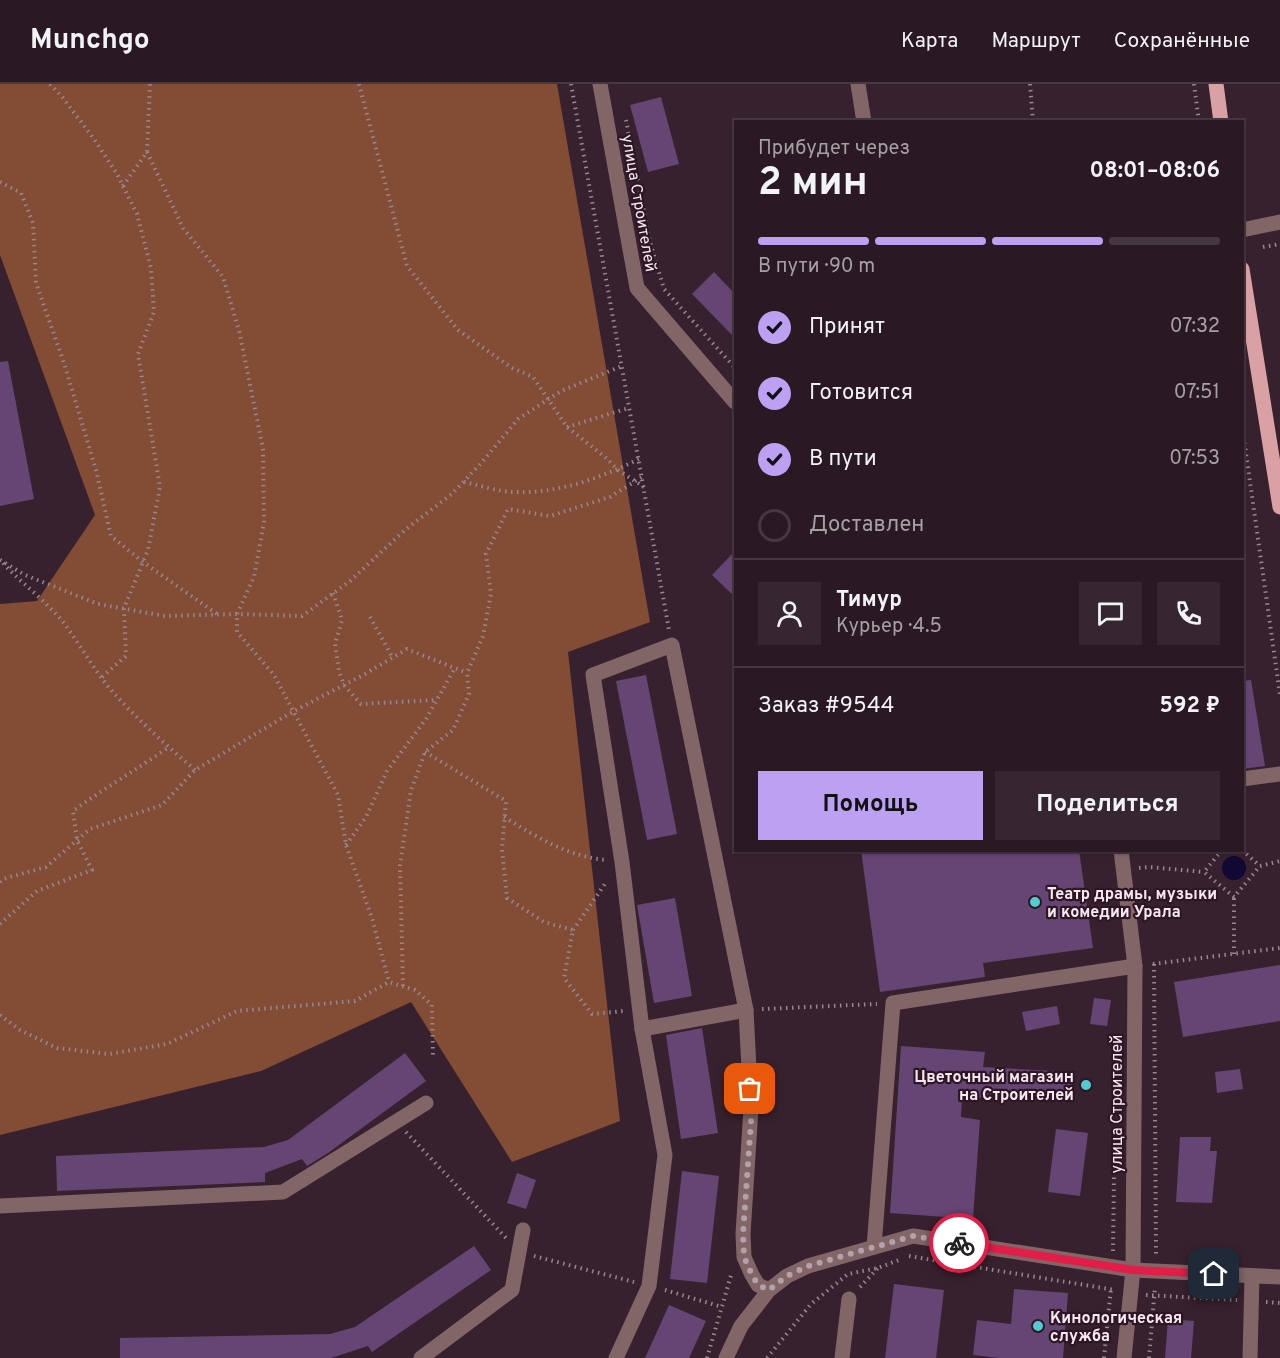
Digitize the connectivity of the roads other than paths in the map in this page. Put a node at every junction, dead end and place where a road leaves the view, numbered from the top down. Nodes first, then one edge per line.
1 (600, 84) edge
2 (858, 84) edge
3 (1216, 84) edge
4 (864, 120) edge
5 (1221, 120) edge
6 (1280, 222) edge
7 (1244, 230) edge
8 (1244, 282) edge
9 (734, 401) edge
10 (1280, 507) edge
11 (1280, 774) edge
12 (1244, 779) edge
13 (1121, 852) edge
14 (1135, 966) junction
15 (746, 1010) junction
16 (642, 1029) junction
17 (426, 1103) dead end
18 (0, 1206) edge
19 (523, 1230) dead end
20 (874, 1247) junction
21 (1133, 1270) junction
22 (1252, 1276) junction
23 (1280, 1277) edge
24 (769, 1290) junction
25 (849, 1299) road end
26 (421, 1358) edge
27 (616, 1358) edge
28 (726, 1358) edge
29 (842, 1358) edge
30 (1124, 1358) edge
31 (1250, 1358) edge

1 - 9 street, улица Строителей
2 - 4 street
3 - 5 main road
6 - 7 street
8 - 10 main road
11 - 12 street
13 - 14 street, улица Строителей
14 - 20 street
14 - 21 street, улица Строителей
15 - 16 street
15 - 16 street
15 - 24 street
16 - 27 street
17 - 18 street
19 - 26 street
20 - 21 street
20 - 24 street
21 - 22 street
21 - 30 street, улица Строителей
22 - 23 street
22 - 31 street
24 - 28 street
25 - 29 street

